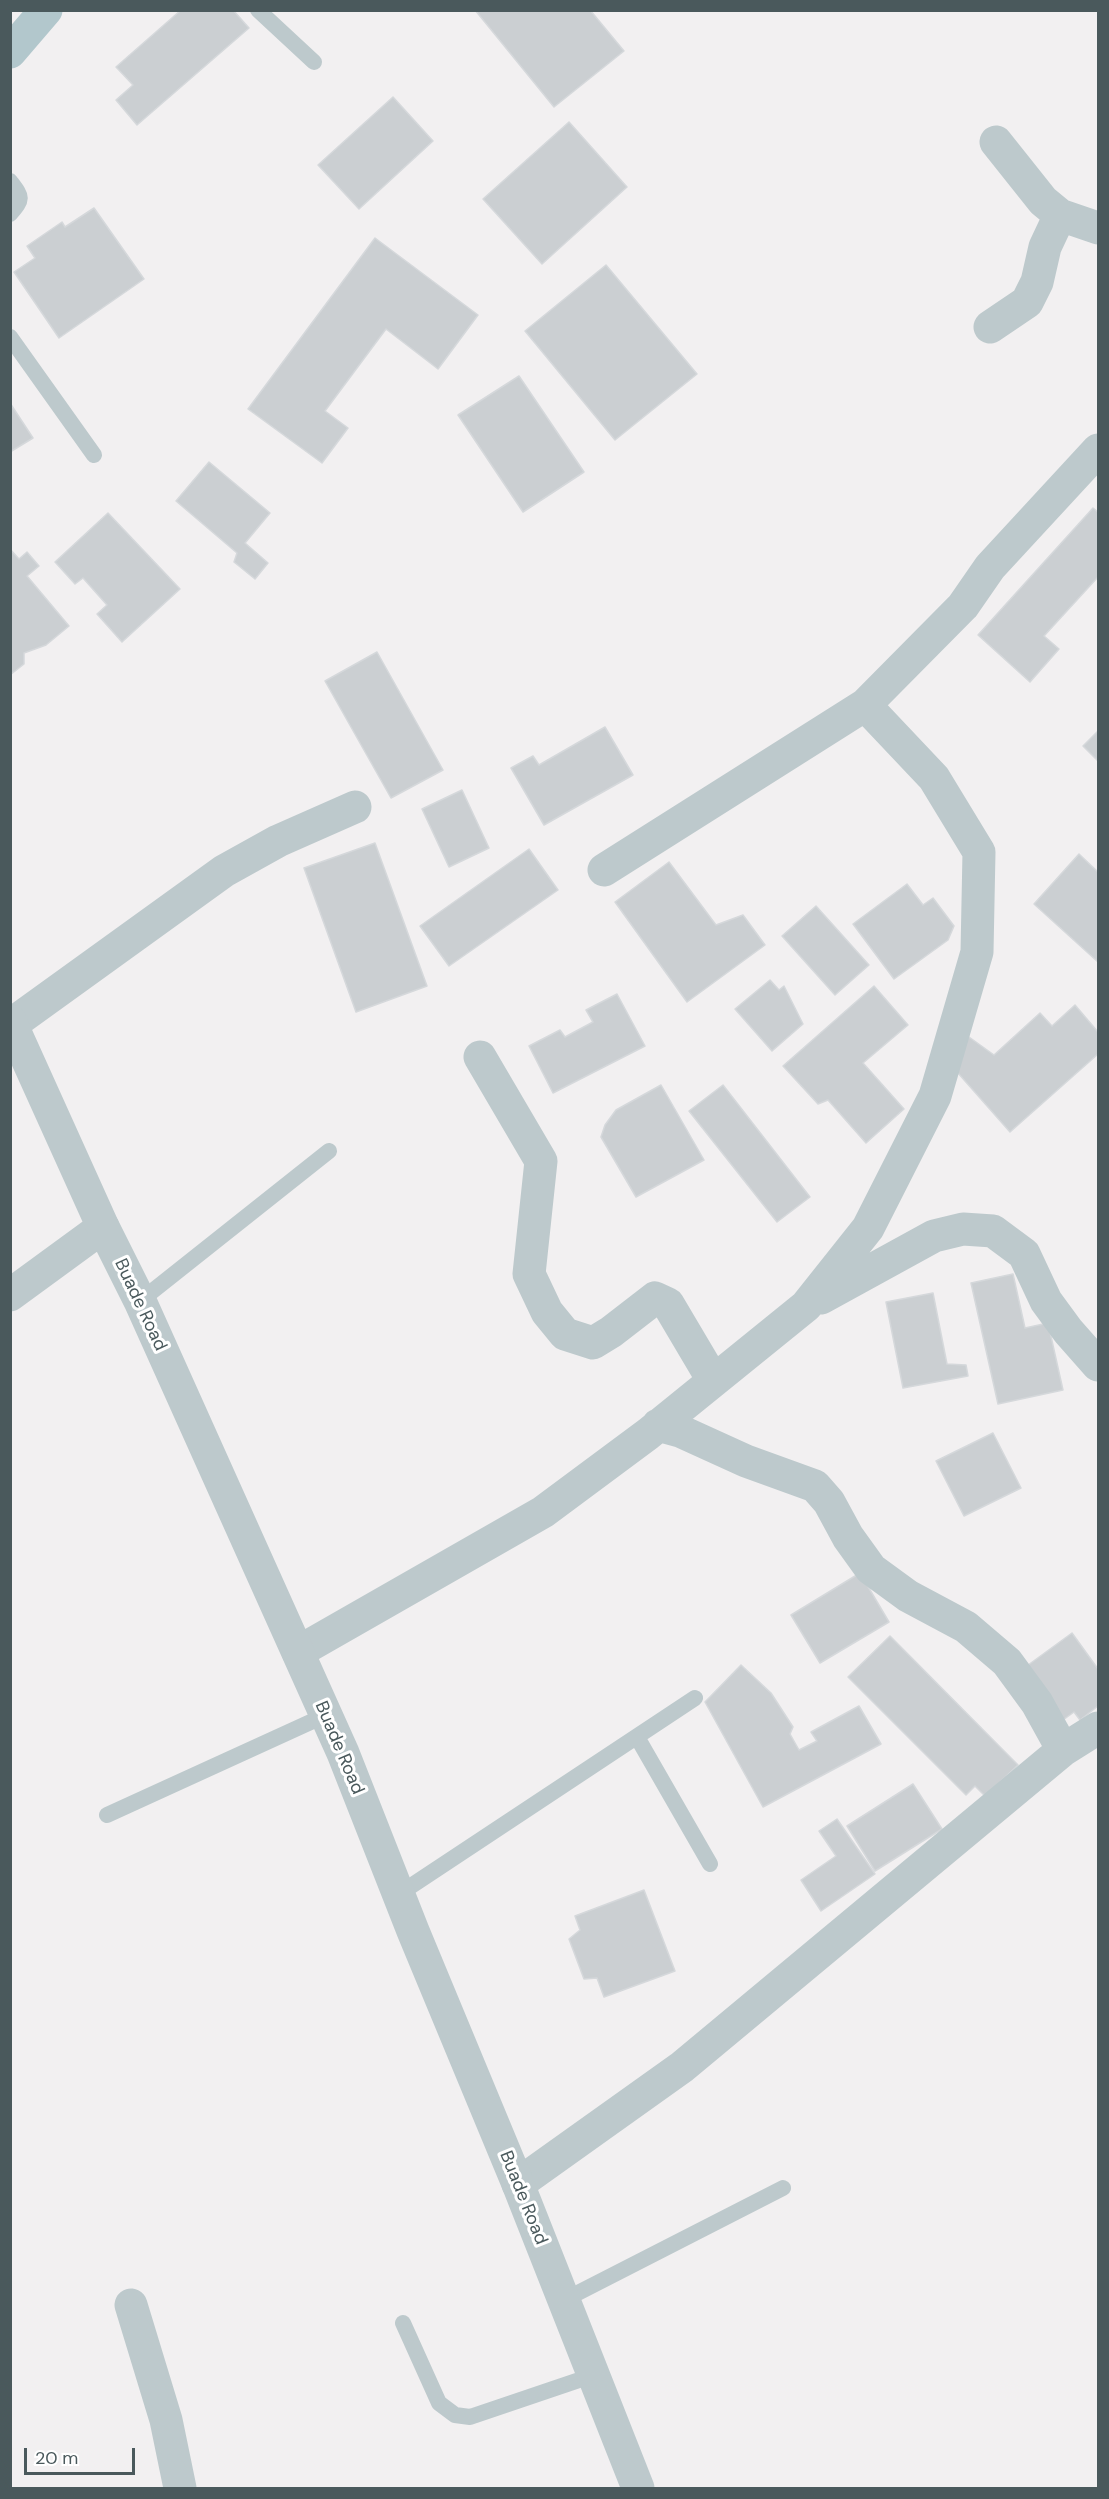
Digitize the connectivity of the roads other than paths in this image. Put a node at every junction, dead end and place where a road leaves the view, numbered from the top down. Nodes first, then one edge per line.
1 (46, 10) edge
2 (258, 10) edge
3 (10, 52) edge
4 (314, 62) dead end
5 (996, 142) dead end
6 (10, 181) edge
7 (10, 214) edge
8 (1060, 215) junction
9 (1098, 228) edge
10 (990, 327) dead end
11 (10, 338) edge
12 (1098, 450) edge
13 (94, 455) dead end
14 (865, 705) junction
15 (355, 807) dead end
16 (604, 870) dead end
17 (11, 1023) edge
18 (480, 1057) dead end
19 (329, 1151) dead end
20 (103, 1227) junction
21 (10, 1295) edge
22 (140, 1300) junction
23 (806, 1306) junction
24 (1098, 1365) edge
25 (713, 1380) junction
26 (658, 1425) junction
27 (298, 1652) junction
28 (695, 1698) dead end
29 (326, 1715) junction
30 (1098, 1728) edge
31 (637, 1737) junction
32 (1063, 1750) junction
33 (107, 1815) dead end
34 (710, 1864) dead end
35 (399, 1894) junction
36 (518, 2184) junction
37 (783, 2188) dead end
38 (564, 2300) junction
39 (131, 2305) dead end
40 (403, 2323) dead end
41 (594, 2375) junction
42 (180, 2488) edge
43 (638, 2488) edge

1 - 3 main road
2 - 4 lane
5 - 8 street
6 - 7 lane
8 - 9 street
8 - 10 street
11 - 13 lane
12 - 14 street
14 - 16 street
14 - 23 street
15 - 17 street
17 - 20 street, Buade Road
18 - 25 street
19 - 22 lane
20 - 21 street
20 - 22 street, Buade Road
22 - 27 street, Buade Road
23 - 24 street
23 - 25 street
25 - 26 street
26 - 27 street
26 - 32 street
27 - 29 street, Buade Road
28 - 31 lane
29 - 33 lane
29 - 35 street, Buade Road
30 - 32 street
31 - 34 lane
31 - 35 lane
32 - 36 street
35 - 36 street, Buade Road
36 - 38 street, Buade Road
37 - 38 lane
38 - 41 street, Buade Road
39 - 42 street
40 - 41 lane
41 - 43 street, Buade Road

